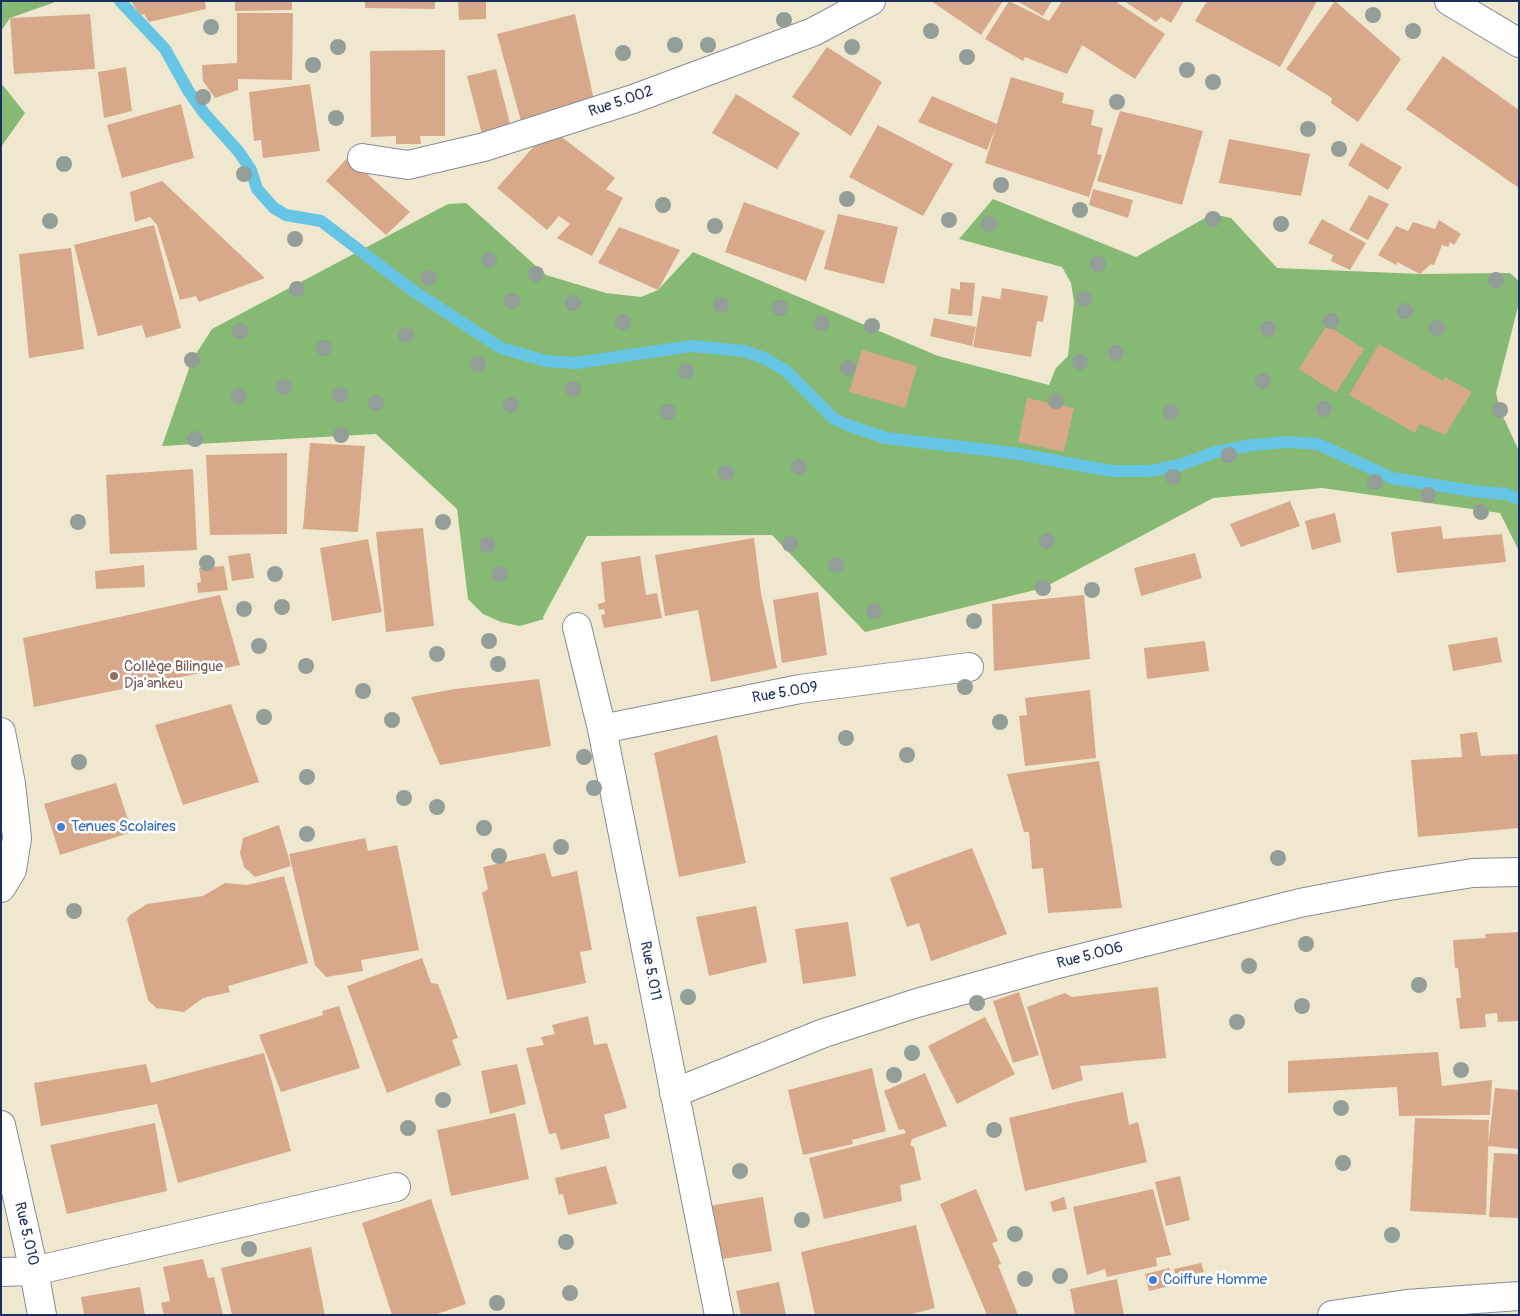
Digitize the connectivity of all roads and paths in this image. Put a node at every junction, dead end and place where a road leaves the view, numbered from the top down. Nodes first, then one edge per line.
1 (871, 1) edge
2 (1449, 1) edge
3 (1519, 43) edge
4 (362, 158) dead end
5 (577, 627) dead end
6 (969, 667) dead end
7 (602, 729) junction
8 (1, 732) edge
9 (1519, 872) edge
10 (1, 888) edge
11 (674, 1092) junction
12 (1, 1124) edge
13 (396, 1187) dead end
14 (34, 1271) junction
15 (1, 1272) edge
16 (1519, 1296) edge
17 (42, 1315) edge
18 (719, 1315) edge
19 (1332, 1315) edge

1 - 4 street, Rue 5.002
2 - 3 street
5 - 7 street, Rue 5.011
6 - 7 street, Rue 5.009
7 - 11 street, Rue 5.011
8 - 10 street
9 - 11 street, Rue 5.006
11 - 18 street, Rue 5.011
12 - 14 street, Rue 5.010
13 - 14 street
14 - 15 street
14 - 17 street, Rue 5.010
16 - 19 street

